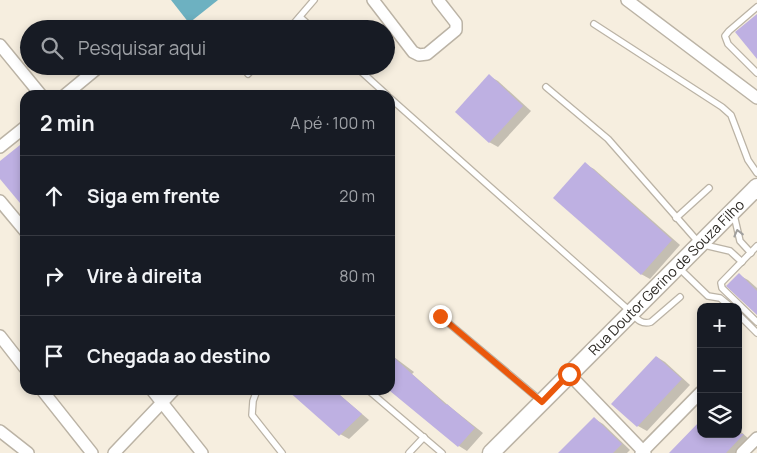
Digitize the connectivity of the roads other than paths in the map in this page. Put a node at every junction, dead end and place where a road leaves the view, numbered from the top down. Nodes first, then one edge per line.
1 (314, 0) edge
2 (373, 0) edge
3 (438, 0) edge
4 (627, 0) edge
5 (757, 8) edge
6 (300, 17) junction
7 (298, 20) edge
8 (303, 20) edge
9 (388, 20) edge
10 (594, 24) dead end
11 (395, 29) edge
12 (0, 45) edge
13 (20, 69) edge
14 (757, 73) edge
15 (25, 75) edge
16 (89, 75) edge
17 (365, 75) edge
18 (546, 87) dead end
19 (37, 90) edge
20 (71, 90) edge
21 (381, 90) edge
22 (757, 98) edge
23 (395, 102) edge
24 (20, 131) edge
25 (0, 147) edge
26 (757, 173) edge
27 (757, 187) edge
28 (709, 188) dead end
29 (0, 201) edge
30 (734, 210) junction
31 (676, 218) junction
32 (20, 225) edge
33 (700, 244) junction
34 (757, 246) edge
35 (751, 253) junction
36 (742, 262) junction
37 (677, 267) junction
38 (680, 297) dead end
39 (726, 303) edge
40 (632, 312) junction
41 (440, 316) dead end
42 (742, 318) edge
43 (757, 322) edge
44 (757, 333) edge
45 (0, 336) edge
46 (20, 362) edge
47 (569, 374) junction
48 (700, 393) edge
49 (46, 395) edge
50 (156, 395) edge
51 (169, 395) edge
52 (255, 395) edge
53 (374, 395) edge
54 (162, 402) junction
55 (542, 402) junction
56 (0, 431) edge
57 (424, 437) junction
58 (757, 438) edge
59 (643, 452) edge
60 (28, 453) edge
61 (92, 453) edge
62 (114, 453) edge
63 (202, 453) edge
64 (282, 453) edge
65 (409, 453) edge
66 (442, 453) edge
67 (491, 453) edge
68 (742, 453) edge

1 - 6 lane
2 - 9 street
3 - 11 street
4 - 22 street
5 - 14 lane
6 - 7 lane
6 - 8 lane
10 - 26 lane
12 - 13 street
15 - 19 street
16 - 20 street
17 - 21 lane
18 - 31 lane
23 - 40 lane
24 - 25 street
27 - 30 main road, Rua Doutor Gerino de Souza Filho
28 - 31 lane
29 - 32 street
30 - 33 main road, Rua Doutor Gerino de Souza Filho
35 -> 30 lane
31 - 33 lane
33 - 36 lane
33 - 37 main road, Rua Doutor Gerino de Souza Filho
34 - 35 lane
35 - 36 lane
36 - 43 lane
37 - 39 lane
37 - 40 main road, Rua Doutor Gerino de Souza Filho
38 - 40 lane
40 - 47 main road, Rua Doutor Gerino de Souza Filho
41 - 55 lane
42 - 44 lane
45 - 46 street
47 - 55 main road, Rua Doutor Gerino de Souza Filho
47 - 59 street
48 - 59 street
49 - 61 street
50 - 54 street
51 - 54 street
52 - 64 lane
53 - 57 lane
54 - 62 street
54 - 63 street
55 - 67 main road, Rua Doutor Gerino de Souza Filho
56 - 60 street
57 - 65 lane
57 - 66 lane
58 - 68 street

